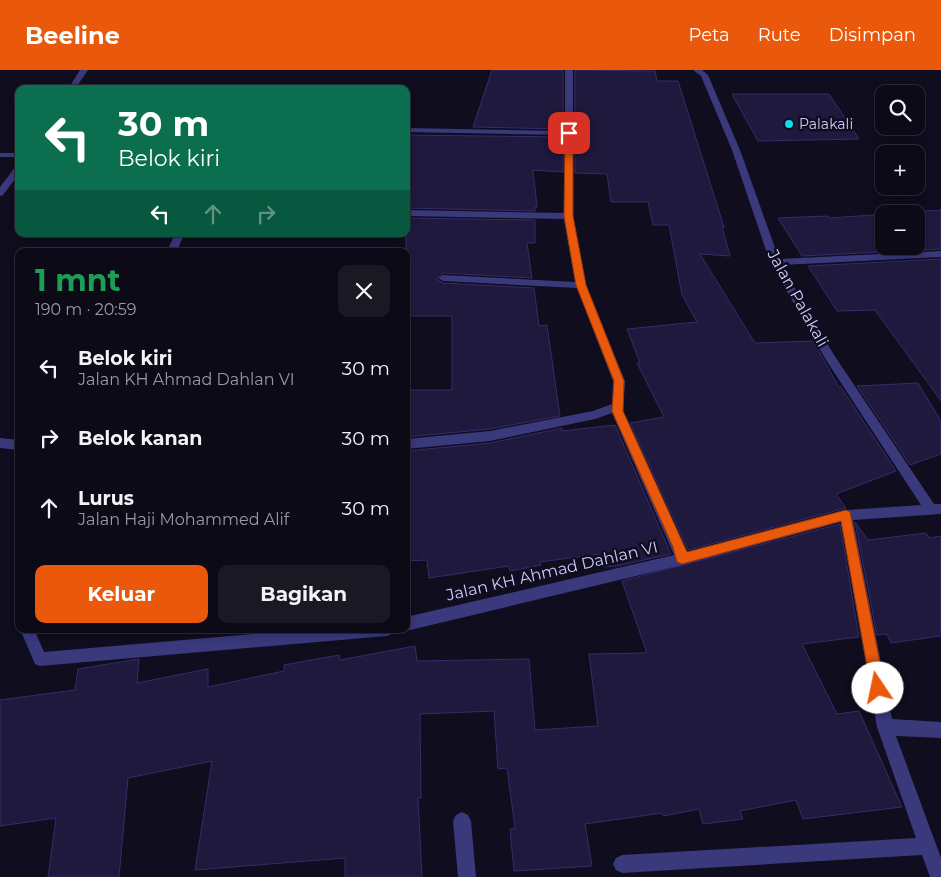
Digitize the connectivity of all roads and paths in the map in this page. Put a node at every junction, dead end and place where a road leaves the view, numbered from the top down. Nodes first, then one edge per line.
1 (84, 70) edge
2 (569, 70) edge
3 (697, 70) edge
4 (74, 85) edge
5 (410, 130) edge
6 (569, 133) junction
7 (0, 155) edge
8 (15, 155) edge
9 (15, 173) edge
10 (0, 193) edge
11 (410, 213) edge
12 (568, 216) junction
13 (941, 254) edge
14 (775, 262) junction
15 (443, 278) dead end
16 (581, 285) junction
17 (616, 407) junction
18 (0, 443) edge
19 (410, 444) edge
20 (15, 445) edge
21 (936, 509) edge
22 (846, 515) junction
23 (682, 558) junction
24 (410, 623) edge
25 (29, 633) edge
26 (341, 633) edge
27 (886, 727) junction
28 (941, 730) edge
29 (462, 822) dead end
30 (928, 846) junction
31 (622, 864) dead end
32 (467, 877) edge
33 (939, 877) edge

1 - 4 street
2 - 6 street
3 - 14 street, Jalan Palakali
5 - 6 street
6 - 12 street
7 - 8 street
9 - 10 street
11 - 12 street
12 - 16 street
13 - 14 street
14 - 21 street, Jalan Palakali
15 - 16 street
16 - 17 street
17 - 19 street
17 - 23 street
18 - 20 street
21 - 22 street, Jalan KH Ahmad Dahlan VI
22 - 23 street, Jalan KH Ahmad Dahlan VI
22 - 27 street
23 - 24 street, Jalan KH Ahmad Dahlan VI
25 - 26 street
27 - 28 street
27 - 30 street
29 - 32 street
30 - 31 street
30 - 33 street

